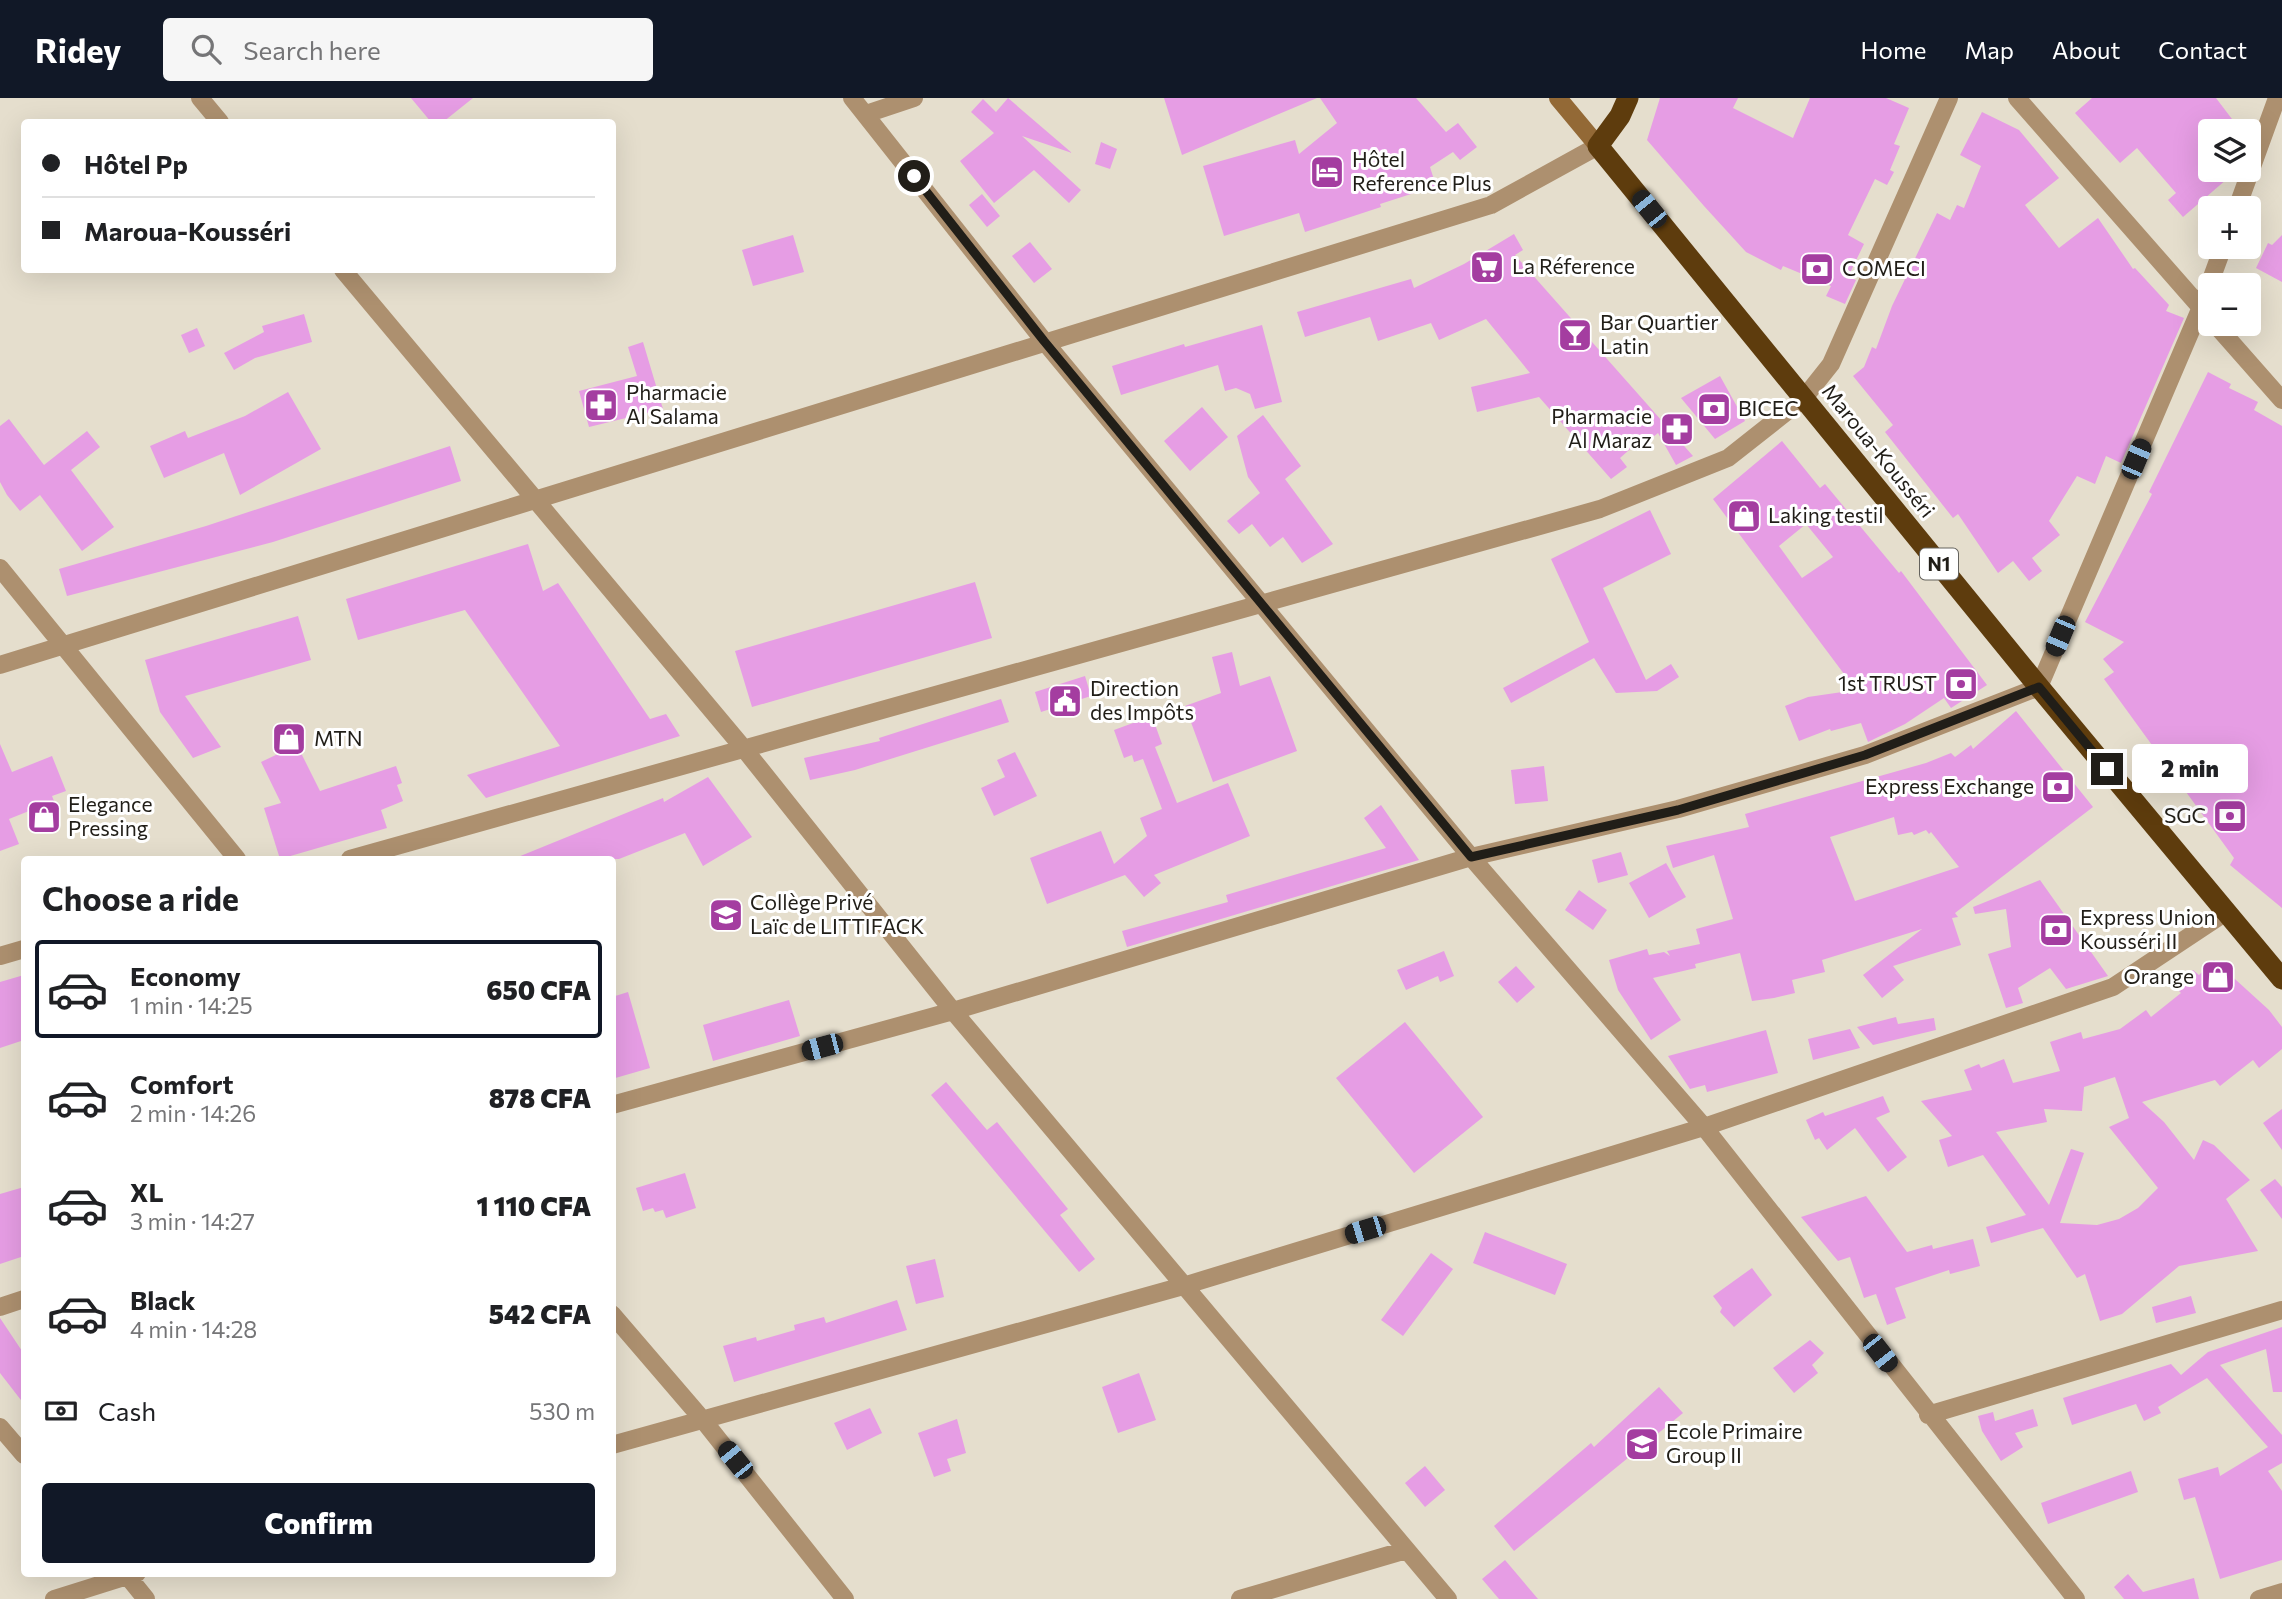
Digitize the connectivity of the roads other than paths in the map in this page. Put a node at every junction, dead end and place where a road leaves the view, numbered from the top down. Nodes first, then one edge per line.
1 (200, 98) edge
2 (852, 98) edge
3 (914, 98) edge
4 (1558, 98) edge
5 (1628, 98) edge
6 (1949, 98) edge
7 (2017, 98) edge
8 (2274, 106) edge
9 (866, 114) junction
10 (218, 119) edge
11 (1598, 146) junction
12 (2241, 196) edge
13 (346, 273) edge
14 (2198, 305) edge
15 (2198, 329) edge
16 (2226, 336) edge
17 (1044, 341) junction
18 (1804, 398) junction
19 (2282, 400) edge
20 (535, 499) junction
21 (0, 568) edge
22 (1261, 603) junction
23 (63, 645) junction
24 (0, 665) edge
25 (2039, 687) junction
26 (744, 750) junction
27 (235, 856) edge
28 (361, 856) edge
29 (1471, 857) junction
30 (2226, 912) junction
31 (21, 950) edge
32 (0, 956) edge
33 (2282, 979) edge
34 (953, 1011) junction
35 (616, 1104) edge
36 (1704, 1126) junction
37 (1183, 1286) junction
38 (21, 1300) edge
39 (0, 1307) edge
40 (2282, 1310) edge
41 (616, 1319) edge
42 (1928, 1415) junction
43 (703, 1420) junction
44 (0, 1427) edge
45 (616, 1444) edge
46 (21, 1452) edge
47 (1406, 1550) junction
48 (121, 1577) edge
49 (132, 1577) edge
50 (2282, 1592) edge
51 (54, 1599) edge
52 (146, 1599) edge
53 (845, 1599) edge
54 (1240, 1599) edge
55 (1448, 1599) edge
56 (2076, 1599) edge
57 (2259, 1599) edge

1 - 10 street
2 - 9 street
3 - 9 street
4 - 11 street
5 - 11 highway
6 - 18 street
7 - 14 street
8 - 12 street
9 - 17 street
11 - 17 street
11 - 18 highway, Maroua-Kousséri / N1
13 - 20 street
15 - 25 street
16 - 19 street
17 - 20 street
17 - 22 street
18 - 22 street
18 - 25 highway, Maroua-Kousséri / N1
20 - 23 street
20 - 26 street
21 - 23 street
22 - 26 street
22 - 29 street
23 - 24 street
23 - 27 street
25 - 29 street
25 - 30 highway, Maroua-Kousséri / N1
26 - 28 street
26 - 34 street
29 - 34 street
29 - 36 street
30 - 33 highway, Maroua-Kousséri / N1
30 - 36 street
31 - 32 street
34 - 35 street
34 - 37 street
36 - 37 street
36 - 42 street
37 - 43 street
37 - 47 street
38 - 39 street
40 - 42 street
41 - 43 street
42 - 56 street
43 - 45 street
43 - 53 street
44 - 46 street
47 - 54 street
47 - 55 street
48 - 51 street
49 - 52 street
50 - 57 street

